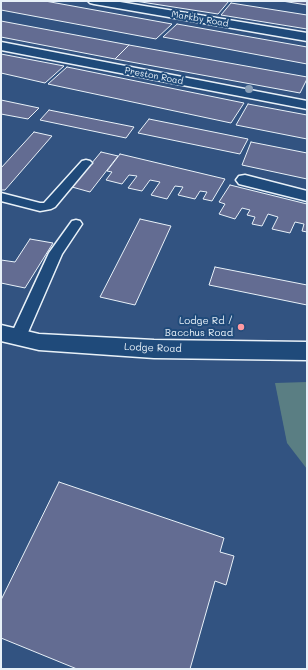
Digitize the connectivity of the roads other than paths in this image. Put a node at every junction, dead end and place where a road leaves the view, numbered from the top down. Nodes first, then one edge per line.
1 (94, 1) edge
2 (307, 37) edge
3 (1, 46) edge
4 (307, 106) edge
5 (86, 163) dead end
6 (245, 180) dead end
7 (307, 196) edge
8 (1, 197) edge
9 (76, 224) dead end
10 (9, 335) edge
11 (307, 351) edge

1 - 2 street, Markby Road
3 - 4 street, Preston Road
5 - 8 lane
6 - 7 street
9 - 10 lane
10 - 11 street, Lodge Road

